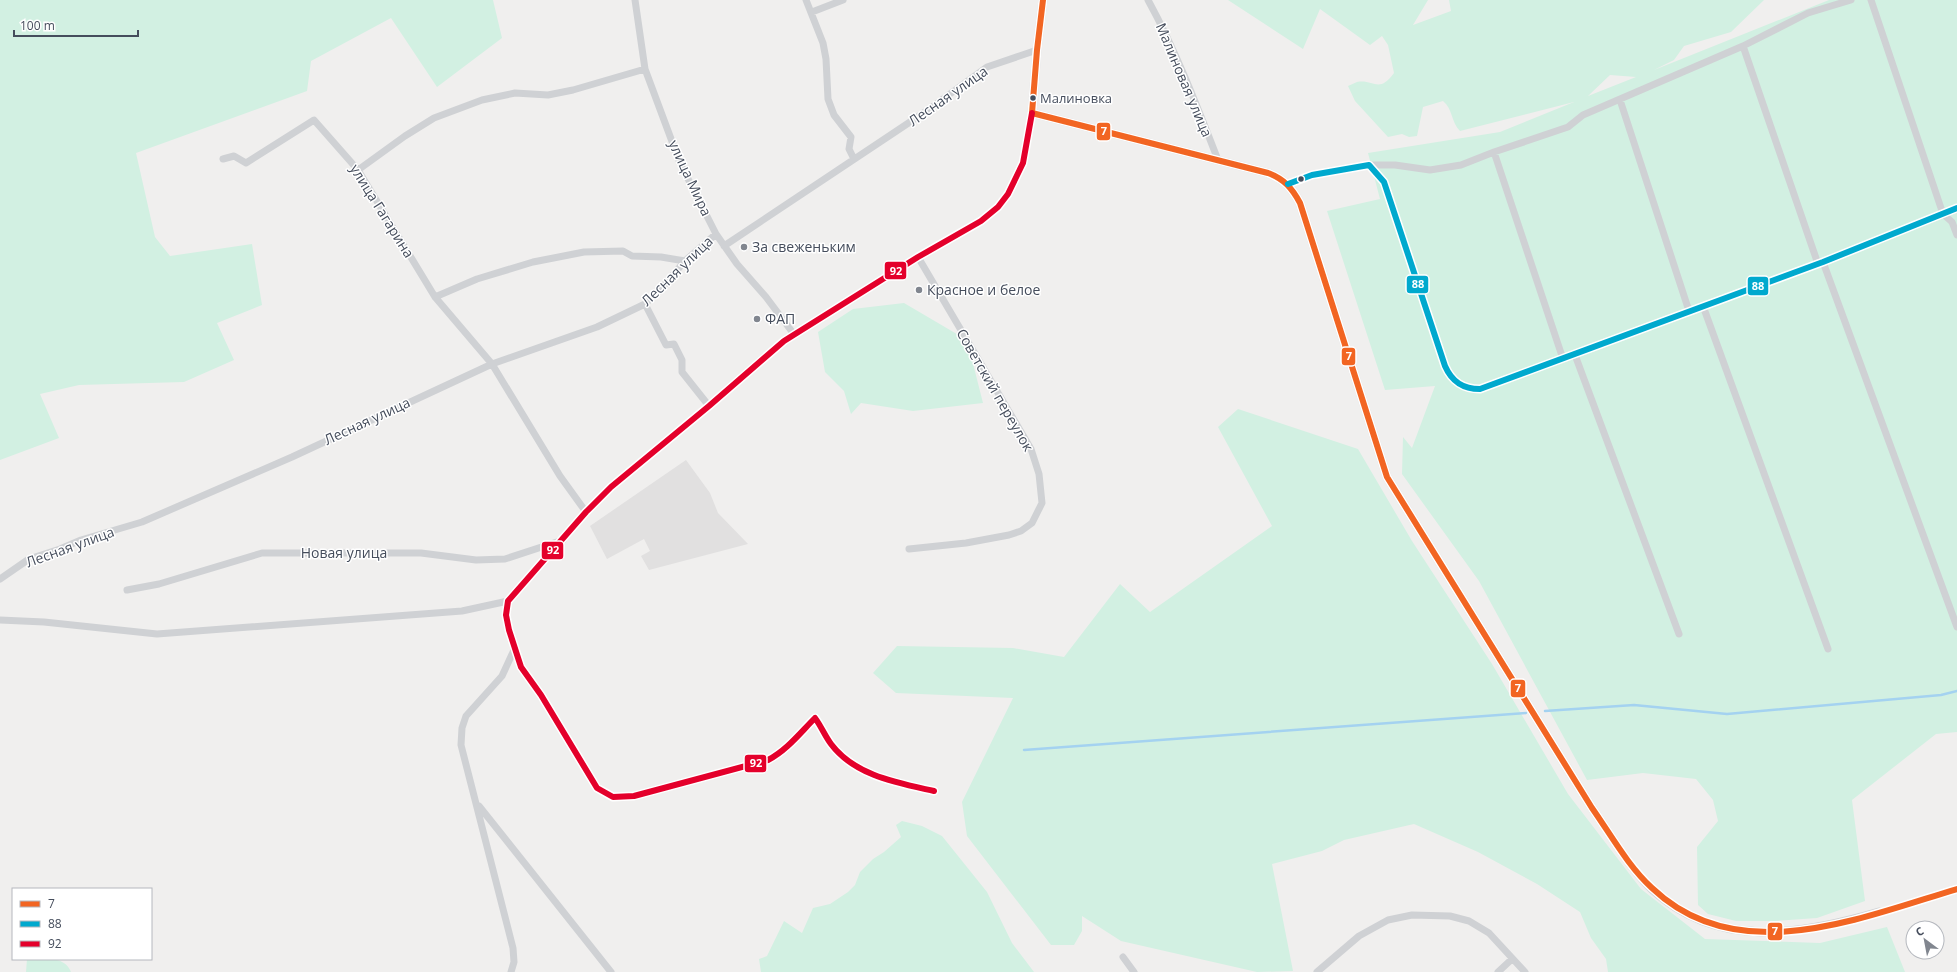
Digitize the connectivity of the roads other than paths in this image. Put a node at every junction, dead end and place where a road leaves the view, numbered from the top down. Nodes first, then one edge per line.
1 (635, 0) edge
2 (806, 0) edge
3 (843, 0) edge
4 (1043, 0) edge
5 (1148, 0) edge
6 (1851, 0) edge
7 (1871, 0) edge
8 (812, 12) junction
9 (1743, 46) junction
10 (1036, 50) junction
11 (645, 69) junction
12 (1620, 100) junction
13 (1032, 113) junction
14 (1494, 152) junction
15 (223, 159) dead end
16 (854, 159) junction
17 (1218, 160) junction
18 (1369, 166) junction
19 (358, 170) junction
20 (1288, 184) junction
21 (1957, 208) edge
22 (1943, 214) junction
23 (716, 234) junction
24 (1957, 235) edge
25 (724, 246) junction
26 (918, 257) junction
27 (685, 261) junction
28 (1820, 263) junction
29 (435, 297) junction
30 (645, 304) junction
31 (1703, 306) junction
32 (1689, 311) junction
33 (793, 333) junction
34 (1575, 355) junction
35 (1563, 359) junction
36 (492, 364) junction
37 (709, 406) junction
38 (586, 512) junction
39 (563, 540) junction
40 (909, 549) dead end
41 (0, 579) edge
42 (127, 590) dead end
43 (508, 602) junction
44 (0, 620) edge
45 (1957, 627) edge
46 (1679, 634) dead end
47 (1828, 649) dead end
48 (514, 650) junction
49 (934, 792) dead end
50 (478, 805) junction
51 (1957, 889) edge
52 (1879, 912) joint
53 (1123, 957) dead end
54 (1512, 959) junction
55 (511, 972) edge
56 (611, 972) edge
57 (1134, 972) edge
58 (1317, 972) edge
59 (1498, 972) edge
60 (1525, 972) edge

1 - 11 street, улица Мира
2 - 8 street
3 - 8 street
4 - 10 street
5 - 17 street, Малиновая улица
6 - 9 street
7 - 22 street
8 - 16 street
9 - 12 street
9 - 28 street
10 - 13 street
10 - 16 street, Лесная улица
11 - 19 street
11 - 23 street, улица Мира
12 - 14 street
12 - 32 street
13 - 17 street
13 - 26 street
14 - 18 street
14 - 35 street
15 - 19 street, улица Гагарина
16 - 25 street, Лесная улица
17 - 20 street
18 - 20 street
18 - 35 street
19 - 29 street, улица Гагарина
20 - 52 street
21 - 22 street
22 - 24 street
22 - 28 street
23 - 25 street, улица Мира
23 - 27 street, Лесная улица
25 - 33 street, улица Мира
26 - 33 street
26 - 40 street, Советский переулок
27 - 29 street
27 - 30 street, Лесная улица
28 - 31 street
28 - 45 street
29 - 36 street, улица Гагарина
30 - 36 street, Лесная улица
30 - 37 street
31 - 32 street
31 - 47 street
32 - 34 street
33 - 37 street
34 - 35 street
34 - 46 street
36 - 38 street, улица Гагарина
36 - 41 street, Лесная улица
37 - 38 street
38 - 39 street
39 - 42 street, Новая улица
39 - 43 street
43 - 44 street
43 - 48 street
48 - 49 street
48 - 50 street
50 - 55 street
50 - 56 street
51 - 52 street
53 - 57 street
54 - 58 street
54 - 59 street
54 - 60 street

